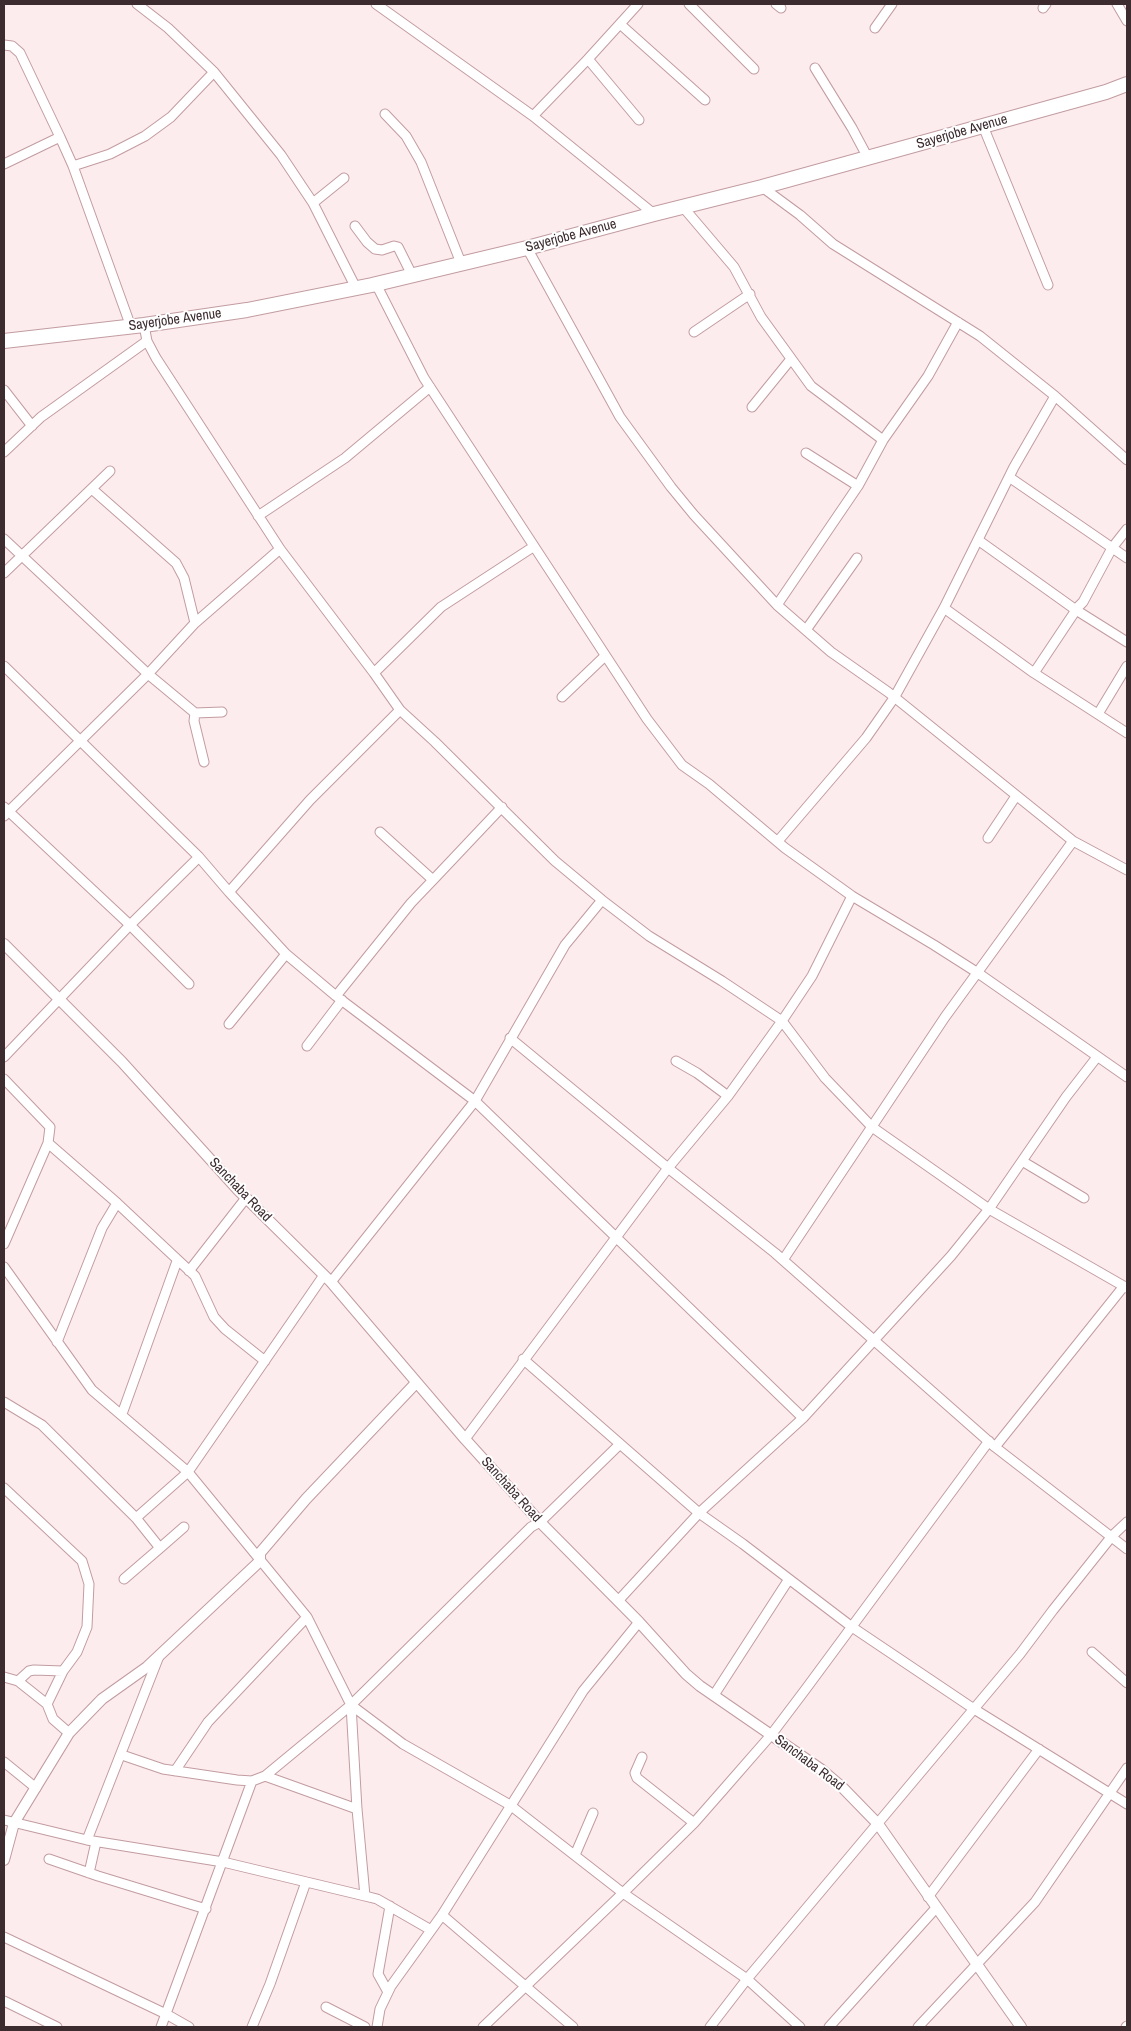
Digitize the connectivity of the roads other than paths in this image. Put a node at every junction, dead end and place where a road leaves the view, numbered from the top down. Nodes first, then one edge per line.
1 (137, 4) edge
2 (638, 4) edge
3 (689, 4) edge
4 (892, 4) edge
5 (1117, 4) edge
6 (382, 5) edge
7 (1127, 21) edge
8 (620, 24) junction
9 (876, 28) dead end
10 (4, 45) edge
11 (588, 59) junction
12 (815, 68) dead end
13 (754, 69) dead end
14 (214, 72) junction
15 (1127, 84) edge
16 (705, 100) dead end
17 (385, 114) dead end
18 (533, 116) junction
19 (640, 120) dead end
20 (983, 126) junction
21 (60, 136) junction
22 (868, 158) junction
23 (4, 164) edge
24 (73, 166) junction
25 (344, 178) dead end
26 (762, 187) junction
27 (313, 202) junction
28 (684, 207) junction
29 (654, 214) junction
30 (355, 226) dead end
31 (527, 248) junction
32 (461, 263) junction
33 (412, 275) junction
34 (376, 284) junction
35 (1048, 285) dead end
36 (356, 288) junction
37 (750, 294) junction
38 (958, 322) junction
39 (138, 326) junction
40 (694, 332) dead end
41 (4, 341) edge
42 (147, 341) junction
43 (791, 359) junction
44 (430, 387) junction
45 (4, 390) edge
46 (1055, 396) junction
47 (752, 407) dead end
48 (32, 426) junction
49 (883, 440) junction
50 (4, 452) edge
51 (806, 453) dead end
52 (1127, 460) edge
53 (110, 472) dead end
54 (1009, 477) junction
55 (858, 486) junction
56 (92, 489) junction
57 (258, 516) junction
58 (1127, 529) edge
59 (4, 538) edge
60 (978, 540) junction
61 (534, 547) junction
62 (1112, 548) junction
63 (280, 549) junction
64 (20, 555) junction
65 (857, 558) dead end
66 (1127, 558) edge
67 (4, 573) edge
68 (777, 605) junction
69 (944, 608) junction
70 (1076, 610) junction
71 (195, 623) junction
72 (806, 630) junction
73 (1127, 642) edge
74 (605, 656) junction
75 (4, 666) edge
76 (1127, 666) edge
77 (374, 673) junction
78 (1034, 673) junction
79 (148, 674) junction
80 (562, 697) dead end
81 (894, 698) junction
82 (400, 710) junction
83 (195, 712) junction
84 (222, 712) dead end
85 (1098, 714) junction
86 (1127, 733) edge
87 (80, 741) junction
88 (204, 762) dead end
89 (1016, 796) junction
90 (502, 807) junction
91 (5, 811) edge
92 (380, 832) dead end
93 (988, 838) dead end
94 (778, 841) junction
95 (1073, 841) junction
96 (199, 857) junction
97 (1127, 870) edge
98 (433, 880) junction
99 (229, 892) junction
100 (852, 896) junction
101 (602, 900) junction
102 (130, 925) junction
103 (4, 944) edge
104 (286, 954) junction
105 (978, 973) junction
106 (189, 984) dead end
107 (339, 998) junction
108 (60, 999) junction
109 (782, 1021) junction
110 (229, 1024) dead end
111 (510, 1038) junction
112 (307, 1046) dead end
113 (4, 1057) edge
114 (1096, 1057) junction
115 (676, 1061) dead end
116 (1127, 1077) edge
117 (4, 1079) edge
118 (728, 1096) junction
119 (476, 1101) junction
120 (872, 1128) junction
121 (48, 1143) junction
122 (1022, 1161) junction
123 (668, 1168) junction
124 (246, 1198) junction
125 (1084, 1198) dead end
126 (117, 1203) junction
127 (989, 1209) junction
128 (616, 1237) junction
129 (4, 1244) edge
130 (782, 1260) junction
131 (177, 1261) junction
132 (4, 1267) edge
133 (189, 1271) junction
134 (328, 1278) junction
135 (1126, 1287) edge
136 (874, 1341) junction
137 (57, 1342) junction
138 (523, 1359) junction
139 (265, 1361) junction
140 (416, 1382) junction
141 (4, 1402) edge
142 (122, 1414) junction
143 (803, 1418) junction
144 (465, 1439) junction
145 (992, 1444) junction
146 (619, 1445) junction
147 (188, 1472) junction
148 (4, 1488) edge
149 (698, 1513) junction
150 (136, 1518) junction
151 (540, 1522) junction
152 (1127, 1522) edge
153 (184, 1527) dead end
154 (1112, 1536) junction
155 (160, 1548) junction
156 (1127, 1549) edge
157 (260, 1560) junction
158 (124, 1579) dead end
159 (789, 1579) junction
160 (618, 1601) junction
161 (307, 1617) junction
162 (639, 1622) junction
163 (852, 1627) junction
164 (1092, 1652) dead end
165 (159, 1656) junction
166 (63, 1672) junction
167 (4, 1677) edge
168 (18, 1681) junction
169 (1127, 1683) edge
170 (714, 1695) junction
171 (47, 1704) junction
172 (351, 1705) junction
173 (974, 1709) junction
174 (69, 1733) junction
175 (771, 1734) junction
176 (1039, 1749) junction
177 (122, 1755) junction
178 (642, 1757) dead end
179 (4, 1762) edge
180 (1127, 1768) edge
181 (174, 1771) junction
182 (266, 1776) junction
183 (252, 1781) junction
184 (36, 1788) junction
185 (1109, 1792) junction
186 (1127, 1804) edge
187 (510, 1805) junction
188 (357, 1808) junction
189 (593, 1813) dead end
190 (9, 1822) edge
191 (694, 1823) junction
192 (878, 1824) junction
193 (91, 1841) junction
194 (575, 1856) junction
195 (49, 1858) dead end
196 (4, 1860) edge
197 (224, 1862) junction
198 (89, 1873) junction
199 (306, 1882) junction
200 (623, 1893) junction
201 (365, 1896) junction
202 (928, 1897) junction
203 (390, 1906) junction
204 (936, 1908) junction
205 (206, 1909) junction
206 (442, 1915) junction
207 (431, 1930) junction
208 (4, 1937) edge
209 (976, 1964) junction
210 (747, 1979) junction
211 (526, 1985) junction
212 (388, 1992) junction
213 (4, 2001) edge
214 (326, 2007) dead end
215 (166, 2014) junction
216 (57, 2027) edge
217 (161, 2027) edge
218 (189, 2027) edge
219 (252, 2027) edge
220 (365, 2027) edge
221 (377, 2027) edge
222 (483, 2027) edge
223 (573, 2027) edge
224 (710, 2027) edge
225 (800, 2027) edge
226 (830, 2027) edge
227 (918, 2027) edge
228 (1020, 2027) edge

1 - 14 street
2 - 8 street
3 - 13 street
4 - 9 street
5 - 7 street
6 - 18 street
8 - 11 street
8 - 16 street
10 - 21 street
11 - 18 street
11 - 19 street
12 - 22 street
14 - 24 street
14 - 27 street
15 - 20 main road, Sayerjobe Avenue
17 - 32 street
18 - 29 street
20 - 22 main road, Sayerjobe Avenue
20 - 35 street
21 - 23 street
21 - 24 street
22 - 26 main road, Sayerjobe Avenue
24 - 39 street
25 - 27 street
26 - 28 main road, Sayerjobe Avenue
26 - 38 street
27 - 36 street
28 - 29 main road, Sayerjobe Avenue
28 - 37 street
29 - 31 main road, Sayerjobe Avenue
30 - 33 street
31 - 32 main road, Sayerjobe Avenue
31 - 68 street
32 - 33 main road, Sayerjobe Avenue
33 - 34 main road, Sayerjobe Avenue
34 - 36 main road, Sayerjobe Avenue
34 - 44 street
36 - 39 main road, Sayerjobe Avenue
37 - 40 street
37 - 43 street
38 - 46 street
38 - 49 street
39 - 41 main road, Sayerjobe Avenue
39 - 42 street
42 - 48 street
42 - 57 street
43 - 47 street
43 - 49 street
44 - 57 street
44 - 61 street
45 - 48 street
46 - 52 street
46 - 54 street
48 - 50 street
49 - 55 street
51 - 55 street
53 - 56 street
54 - 60 street
54 - 62 street
55 - 68 street
56 - 64 street
56 - 71 street
57 - 63 street
58 - 62 street
59 - 64 street
60 - 69 street
60 - 70 street
61 - 74 street
61 - 77 street
62 - 66 street
62 - 70 street
63 - 71 street
63 - 77 street
64 - 67 street
64 - 79 street
65 - 72 street
68 - 72 street
69 - 78 street
69 - 81 street
70 - 73 street
70 - 78 street
71 - 79 street
72 - 81 street
74 - 80 street
74 - 94 street
75 - 87 street
76 - 85 street
77 - 82 street
78 - 85 street
79 - 83 street
79 - 87 street
81 - 89 street
81 - 94 street
82 - 90 street
82 - 99 street
83 - 84 street
83 - 88 street
85 - 86 street
87 - 91 street
87 - 96 street
89 - 93 street
89 - 95 street
90 - 98 street
90 - 101 street
91 - 102 street
92 - 98 street
94 - 100 street
95 - 97 street
95 - 105 street
96 - 99 street
96 - 102 street
98 - 107 street
99 - 104 street
100 - 105 street
100 - 109 street
101 - 109 street
101 - 111 street
102 - 106 street
102 - 108 street
103 - 108 street, Sanchaba Road
104 - 107 street
104 - 110 street
105 - 114 street
105 - 120 street
107 - 112 street
107 - 119 street
108 - 113 street
108 - 124 street, Sanchaba Road
109 - 118 street
109 - 120 street
111 - 119 street
111 - 123 street
114 - 116 street
114 - 122 street
115 - 118 street
117 - 121 street
118 - 123 street
119 - 128 street
119 - 134 street
120 - 127 street
120 - 130 street
121 - 126 street
121 - 129 street
122 - 125 street
122 - 127 street
123 - 128 street
123 - 130 street
124 - 133 street
124 - 134 street, Sanchaba Road
126 - 131 street
126 - 137 street
127 - 135 street
127 - 136 street
128 - 138 street
128 - 143 street
130 - 136 street
131 - 133 street
131 - 142 street
132 - 137 street
133 - 139 street
134 - 139 street
134 - 140 street, Sanchaba Road
135 - 145 street
136 - 143 street
136 - 145 street
137 - 142 street
138 - 144 street
138 - 146 street
139 - 147 street
140 - 144 street, Sanchaba Road
140 - 157 street
141 - 150 street
142 - 147 street
143 - 149 street
144 - 151 street, Sanchaba Road
145 - 154 street
145 - 163 street
146 - 149 street
146 - 151 street
147 - 150 street
147 - 157 street
148 - 166 street
149 - 159 street
149 - 160 street
150 - 155 street
151 - 160 street, Sanchaba Road
151 - 172 street
152 - 154 street
153 - 155 street
154 - 156 street
154 - 173 street
155 - 158 street
157 - 161 street
157 - 165 street
159 - 163 street
159 - 170 street
160 - 162 street, Sanchaba Road
161 - 172 street
161 - 181 street
162 - 170 street, Sanchaba Road
162 - 187 street
163 - 173 street
163 - 175 street
164 - 169 street
165 - 174 street
165 - 177 street
166 - 168 street
166 - 171 street
167 - 168 street
168 - 171 street
170 - 175 street, Sanchaba Road
171 - 174 street
172 - 182 street
172 - 187 street
172 - 188 street
173 - 176 street
173 - 192 street
174 - 184 street
175 - 191 street
175 - 192 street, Sanchaba Road
176 - 185 street
176 - 202 street
177 - 181 street
177 - 193 street
178 - 191 street
179 - 184 street
180 - 185 street
181 - 183 street
182 - 183 street
182 - 188 street
183 - 197 street
184 - 190 street
185 - 186 street
185 - 209 street
187 - 194 street
187 - 206 street
188 - 201 street
189 - 194 street
190 - 193 street
190 - 196 street
191 - 200 street
192 - 202 street, Sanchaba Road
192 - 210 street
193 - 197 street
193 - 198 street
194 - 200 street
195 - 198 street
197 - 199 street
197 - 205 street
198 - 205 street
199 - 201 street
199 - 219 street
200 - 210 street
200 - 211 street
201 - 203 street
202 - 204 street, Sanchaba Road
203 - 207 street
203 - 212 street
204 - 209 street, Sanchaba Road
204 - 226 street
205 - 215 street
206 - 207 street
206 - 211 street
207 - 212 street
208 - 215 street
209 - 227 street
209 - 228 street, Sanchaba Road
210 - 224 street
210 - 225 street
211 - 222 street
211 - 223 street
212 - 221 street
213 - 216 street
214 - 220 street
215 - 217 street
215 - 218 street

